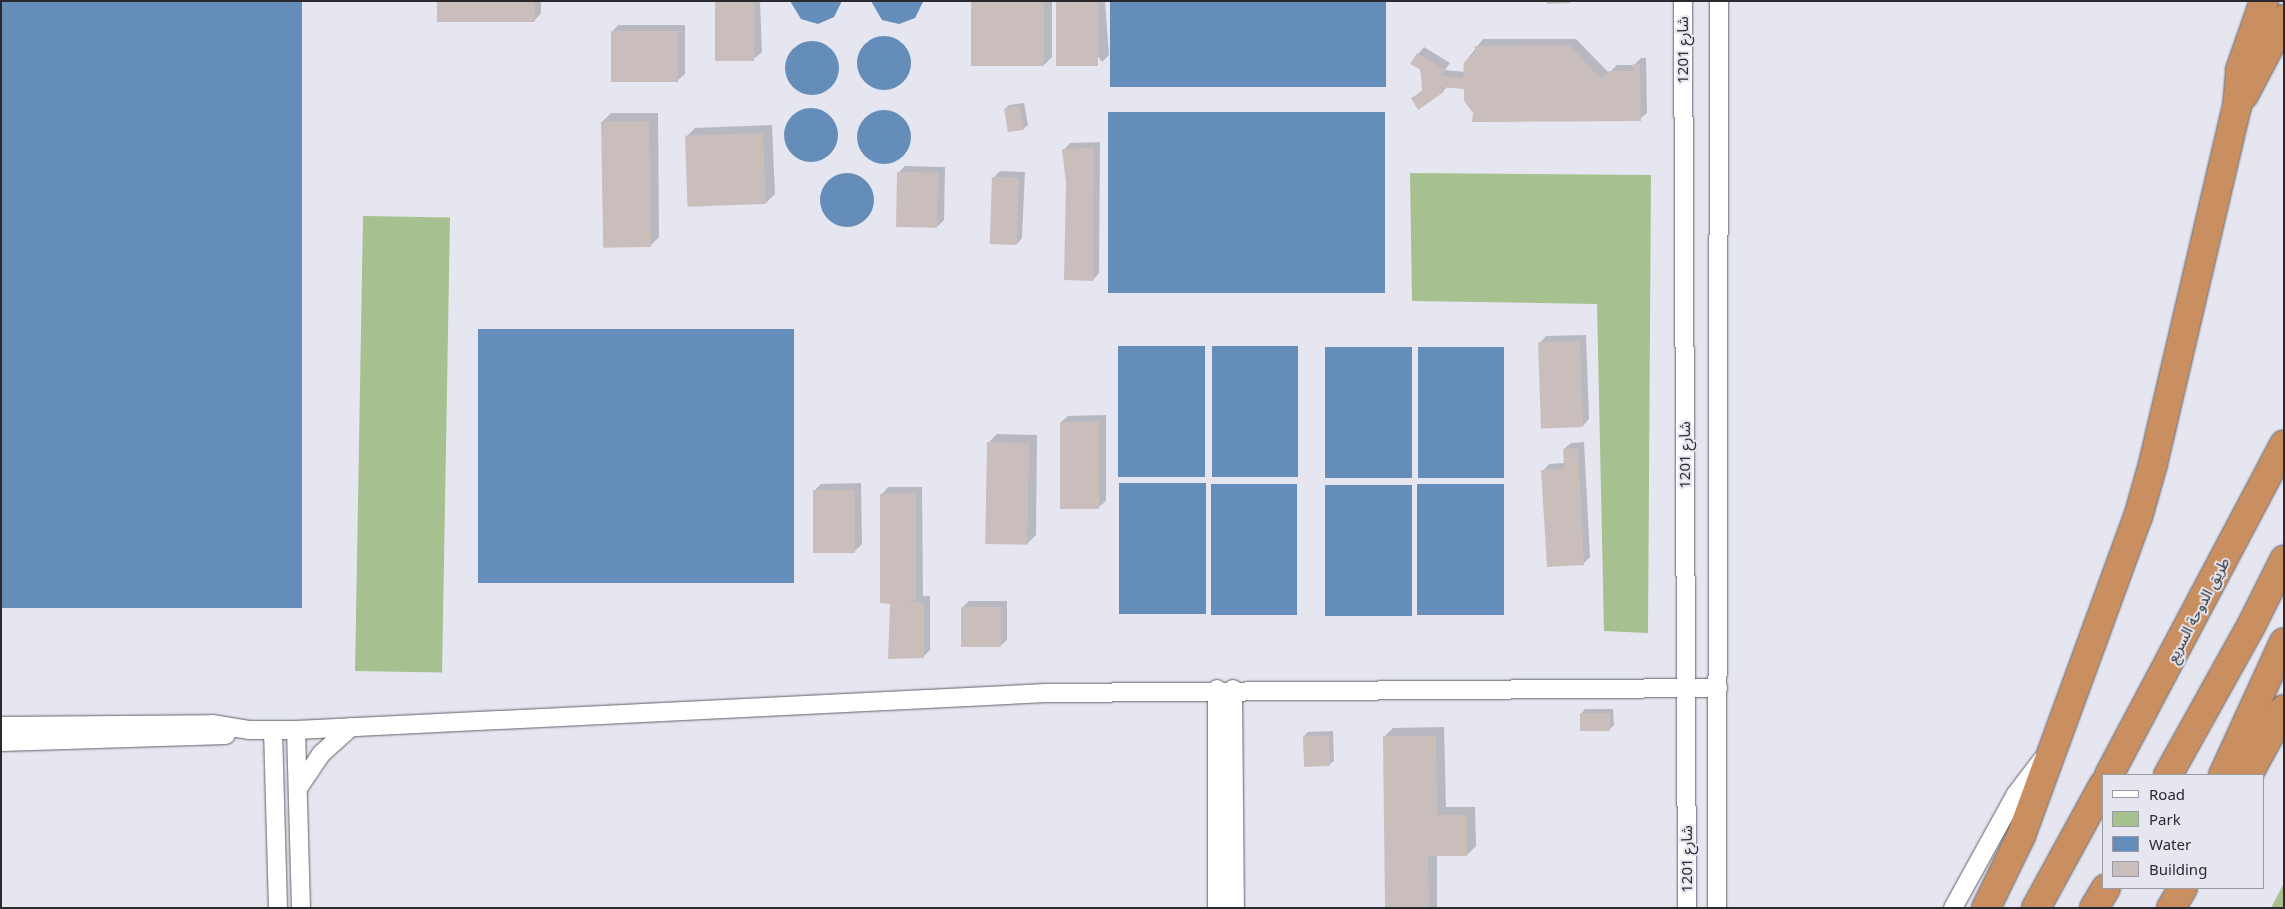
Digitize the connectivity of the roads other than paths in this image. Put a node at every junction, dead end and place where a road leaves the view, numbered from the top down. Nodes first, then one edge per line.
1 (1683, 1) edge
2 (1719, 1) edge
3 (2264, 1) edge
4 (2284, 19) edge
5 (2237, 107) junction
6 (2284, 444) edge
7 (2284, 560) edge
8 (2284, 642) edge
9 (1685, 688) junction
10 (1718, 688) junction
11 (1225, 689) junction
12 (2284, 709) edge
13 (1, 726) edge
14 (351, 727) junction
15 (249, 730) junction
16 (273, 730) junction
17 (296, 730) junction
18 (1, 742) edge
19 (2053, 749) junction
20 (2110, 774) edge
21 (2169, 774) edge
22 (2223, 774) edge
23 (2249, 774) edge
24 (299, 787) junction
25 (2102, 788) edge
26 (2105, 889) edge
27 (2166, 889) edge
28 (2182, 889) edge
29 (278, 908) edge
30 (301, 908) edge
31 (1217, 908) edge
32 (1235, 908) edge
33 (1687, 908) edge
34 (1717, 908) edge
35 (1952, 908) edge
36 (1986, 908) edge
37 (2036, 908) edge
38 (2094, 908) edge
39 (2165, 908) edge
40 (2171, 908) edge

1 - 9 street, شارع 1201
2 - 10 street, شارع 1201
3 - 5 highway
4 - 5 highway
5 - 19 highway
6 - 20 highway, طريق الدوحة السريع
7 - 21 highway
8 - 22 highway
9 - 10 street
9 - 11 street
9 - 33 street, شارع 1201
10 - 34 street, شارع 1201
11 - 14 street
11 - 31 street
11 - 32 street
12 - 23 highway
13 - 15 street
14 - 17 street
14 - 24 street
15 - 16 street
15 - 18 street
16 - 17 street
16 - 29 street
17 - 24 street
19 - 35 street
19 - 36 highway
24 - 30 street
25 - 37 highway
26 - 38 highway
27 - 39 highway
28 - 40 highway

